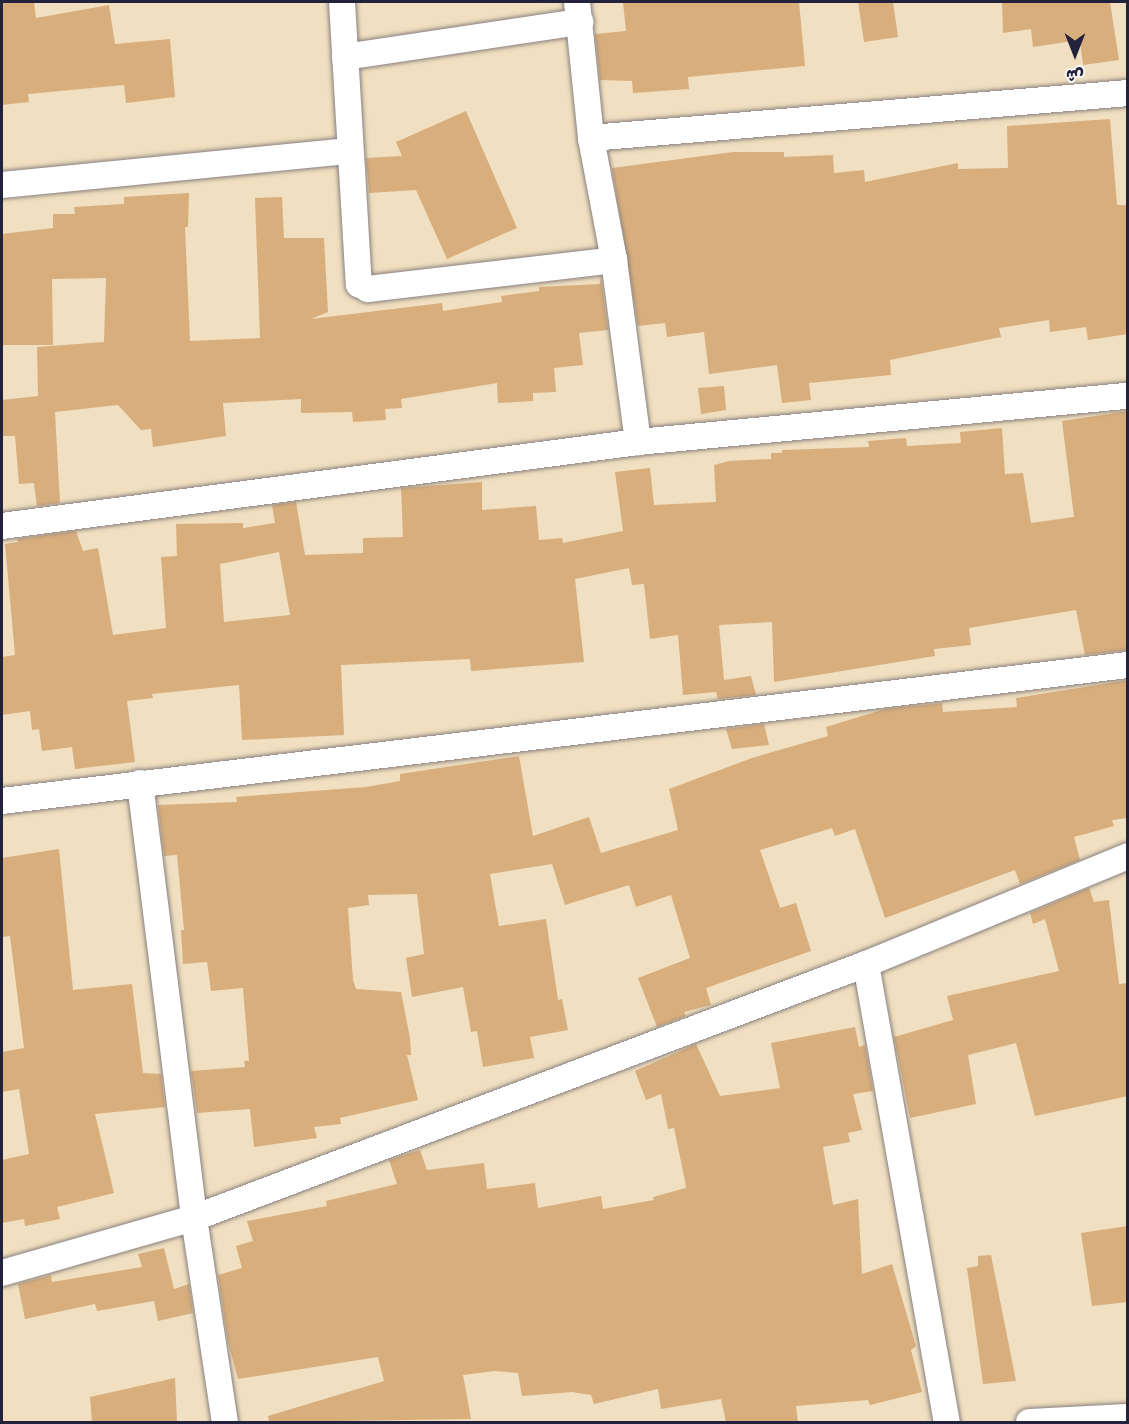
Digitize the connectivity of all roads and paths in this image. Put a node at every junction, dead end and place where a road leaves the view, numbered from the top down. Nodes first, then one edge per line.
1 (342, 2) edge
2 (579, 12) edge
3 (345, 57) junction
4 (1128, 93) edge
5 (591, 138) junction
6 (349, 151) junction
7 (2, 185) edge
8 (614, 260) junction
9 (1128, 396) edge
10 (638, 442) junction
11 (2, 526) edge
12 (1128, 664) edge
13 (140, 783) junction
14 (2, 801) edge
15 (1128, 856) edge
16 (866, 964) junction
17 (194, 1218) junction
18 (2, 1274) edge
19 (1128, 1417) edge
20 (225, 1422) edge
21 (947, 1422) edge
22 (1029, 1422) edge

1 - 3 street
2 - 3 street
2 - 5 street
3 - 6 street
4 - 5 street
5 - 8 street
6 - 7 street
6 - 8 street
8 - 10 street
9 - 10 street
10 - 11 street
12 - 13 street
13 - 14 street
13 - 17 street
15 - 16 street
16 - 17 street
16 - 21 street
17 - 18 street
17 - 20 street
19 - 22 street

